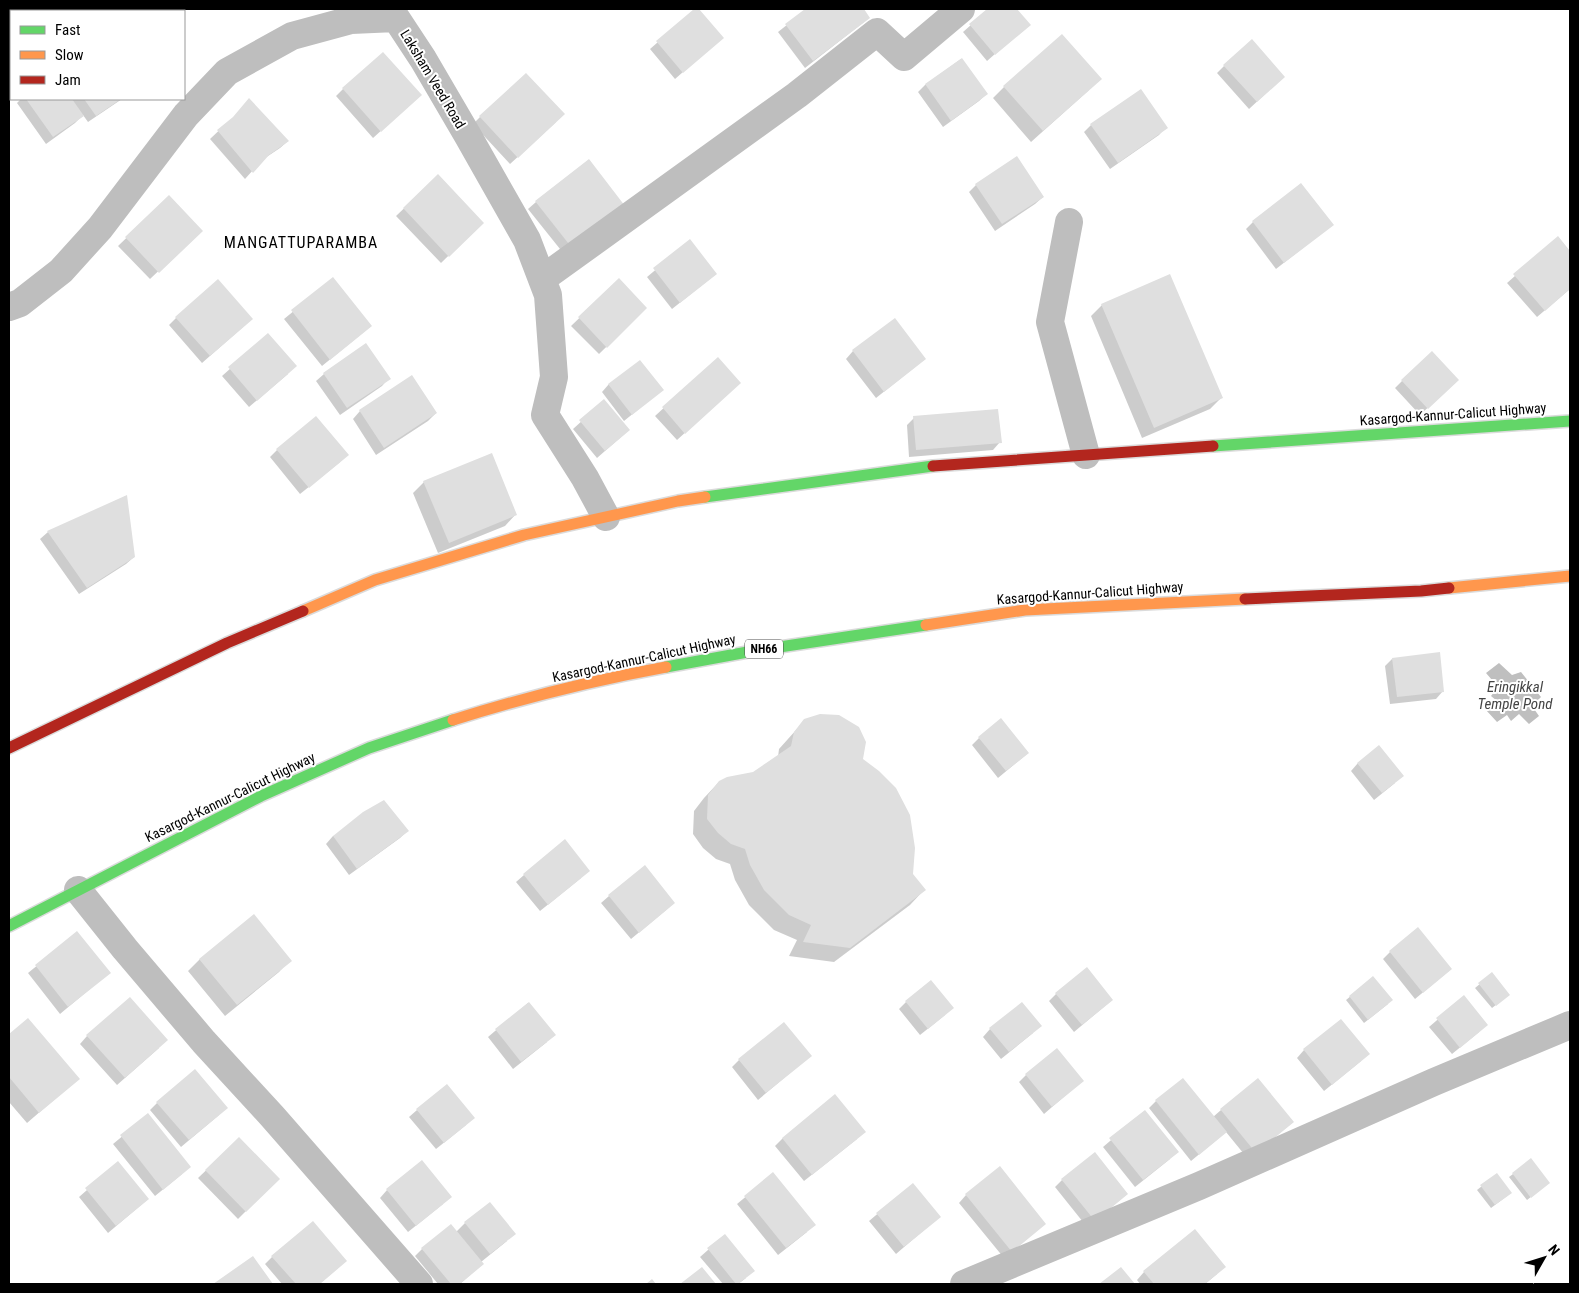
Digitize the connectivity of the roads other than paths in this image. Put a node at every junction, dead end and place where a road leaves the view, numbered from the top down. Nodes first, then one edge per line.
1 (961, 9) edge
2 (400, 14) edge
3 (1069, 222) dead end
4 (542, 279) junction
5 (9, 308) edge
6 (1570, 420) edge
7 (1086, 455) junction
8 (606, 517) junction
9 (1570, 576) edge
10 (9, 748) edge
11 (78, 890) junction
12 (9, 926) edge
13 (1570, 1024) edge
14 (420, 1284) edge
15 (964, 1284) edge

1 - 4 street
2 - 4 street, Laksham Veed Road
2 - 5 street, Laksham Veed Road
3 - 7 street
4 - 8 street, Laksham Veed Road
6 - 7 highway, Kasargod-Kannur-Calicut Highway
7 - 8 highway, Kasargod-Kannur-Calicut Highway
8 - 10 highway, Kasargod-Kannur-Calicut Highway
9 - 11 highway, Kasargod-Kannur-Calicut Highway / NH66
11 - 12 highway, Kasargod-Kannur-Calicut Highway / NH66
11 - 14 street
13 - 15 street

